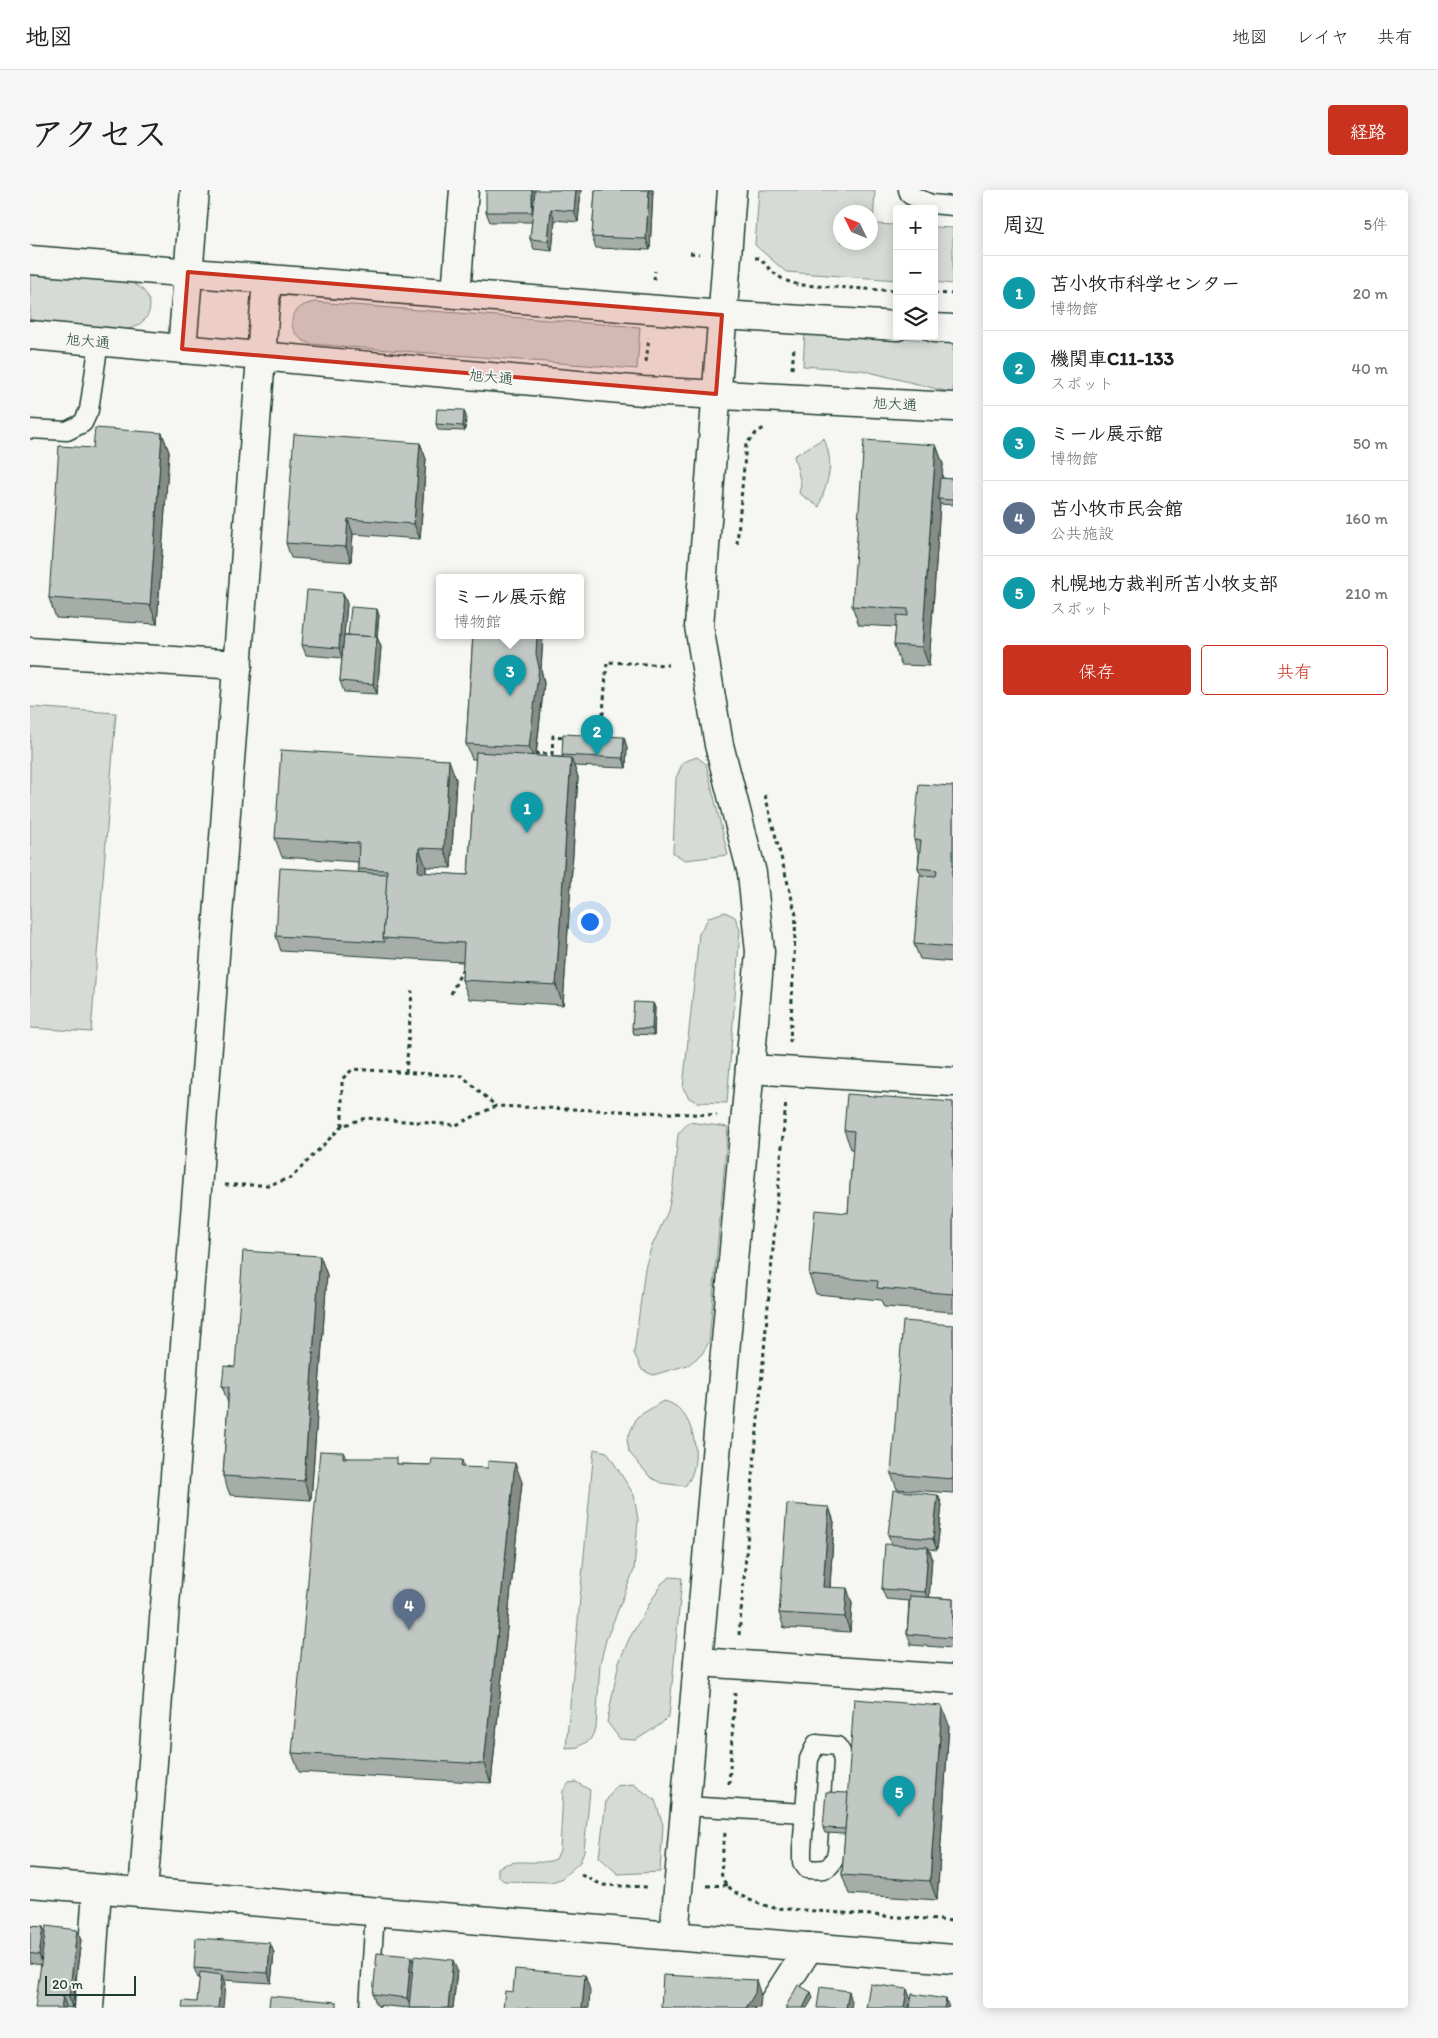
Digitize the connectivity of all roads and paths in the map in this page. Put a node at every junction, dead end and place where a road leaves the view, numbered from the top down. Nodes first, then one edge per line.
1 (195, 190) edge
2 (464, 190) edge
3 (732, 190) edge
4 (908, 190) edge
5 (953, 206) edge
6 (690, 253) dead end
7 (727, 256) junction
8 (30, 260) edge
9 (656, 271) dead end
10 (188, 272) junction
11 (268, 279) junction
12 (800, 285) junction
13 (893, 291) edge
14 (938, 293) edge
15 (456, 294) junction
16 (953, 294) edge
17 (651, 309) junction
18 (722, 314) junction
19 (797, 320) junction
20 (893, 326) edge
21 (938, 328) edge
22 (953, 329) edge
23 (30, 335) edge
24 (100, 342) junction
25 (182, 349) junction
26 (262, 356) junction
27 (643, 391) junction
28 (716, 394) junction
29 (790, 398) junction
30 (953, 407) edge
31 (770, 425) dead end
32 (30, 429) edge
33 (737, 548) dead end
34 (30, 652) edge
35 (238, 665) junction
36 (668, 665) dead end
37 (572, 738) edge
38 (592, 739) edge
39 (536, 753) dead end
40 (762, 786) dead end
41 (464, 962) edge
42 (412, 991) dead end
43 (452, 994) dead end
44 (750, 1069) junction
45 (788, 1071) junction
46 (406, 1073) junction
47 (953, 1082) edge
48 (496, 1106) junction
49 (746, 1117) junction
50 (784, 1120) junction
51 (342, 1126) junction
52 (197, 1186) junction
53 (698, 1662) junction
54 (737, 1665) junction
55 (953, 1679) edge
56 (685, 1806) junction
57 (727, 1809) junction
58 (805, 1813) junction
59 (30, 1883) edge
60 (97, 1888) junction
61 (143, 1892) junction
62 (375, 1912) junction
63 (953, 1921) edge
64 (674, 1936) junction
65 (809, 1947) junction
66 (953, 1959) edge
67 (89, 2008) edge
68 (369, 2008) edge
69 (770, 2008) edge

1 - 10 street
2 - 15 street
3 - 7 street
4 - 5 lane
6 - 7 path
7 - 12 path
7 - 18 street
8 - 10 street
9 - 17 path
10 - 11 street
10 - 25 street
11 - 15 street
11 - 26 street
12 - 13 path
12 - 19 path
14 - 16 path
15 - 17 street
17 - 18 street
17 - 27 path
18 - 19 street
18 - 28 street
19 - 20 street
19 - 29 path
21 - 22 street
23 - 24 street, 旭大通
24 - 25 street, 旭大通
24 - 32 lane
25 - 26 street, 旭大通
26 - 27 street, 旭大通
26 - 35 street
27 - 28 street, 旭大通
28 - 29 street, 旭大通
28 - 44 street
29 - 30 street, 旭大通
31 - 33 path
34 - 35 street
35 - 52 street
36 - 38 path
37 - 39 path
40 - 45 path
41 - 43 path
42 - 46 path
44 - 45 street
44 - 49 street
45 - 47 street
45 - 50 path
46 - 48 path
46 - 51 path
48 - 49 path
48 - 51 path
49 - 50 path
49 - 53 street
50 - 54 path
51 - 52 path
52 - 61 street
53 - 54 street
53 - 56 street
54 - 55 street
54 - 57 path
56 - 57 lane
56 - 64 street
57 - 58 lane
57 - 63 path
58 - 58 lane
59 - 60 street
60 - 61 street
60 - 67 street
61 - 62 street
62 - 64 street
62 - 68 lane
64 - 65 street
65 - 66 street
65 - 69 street

